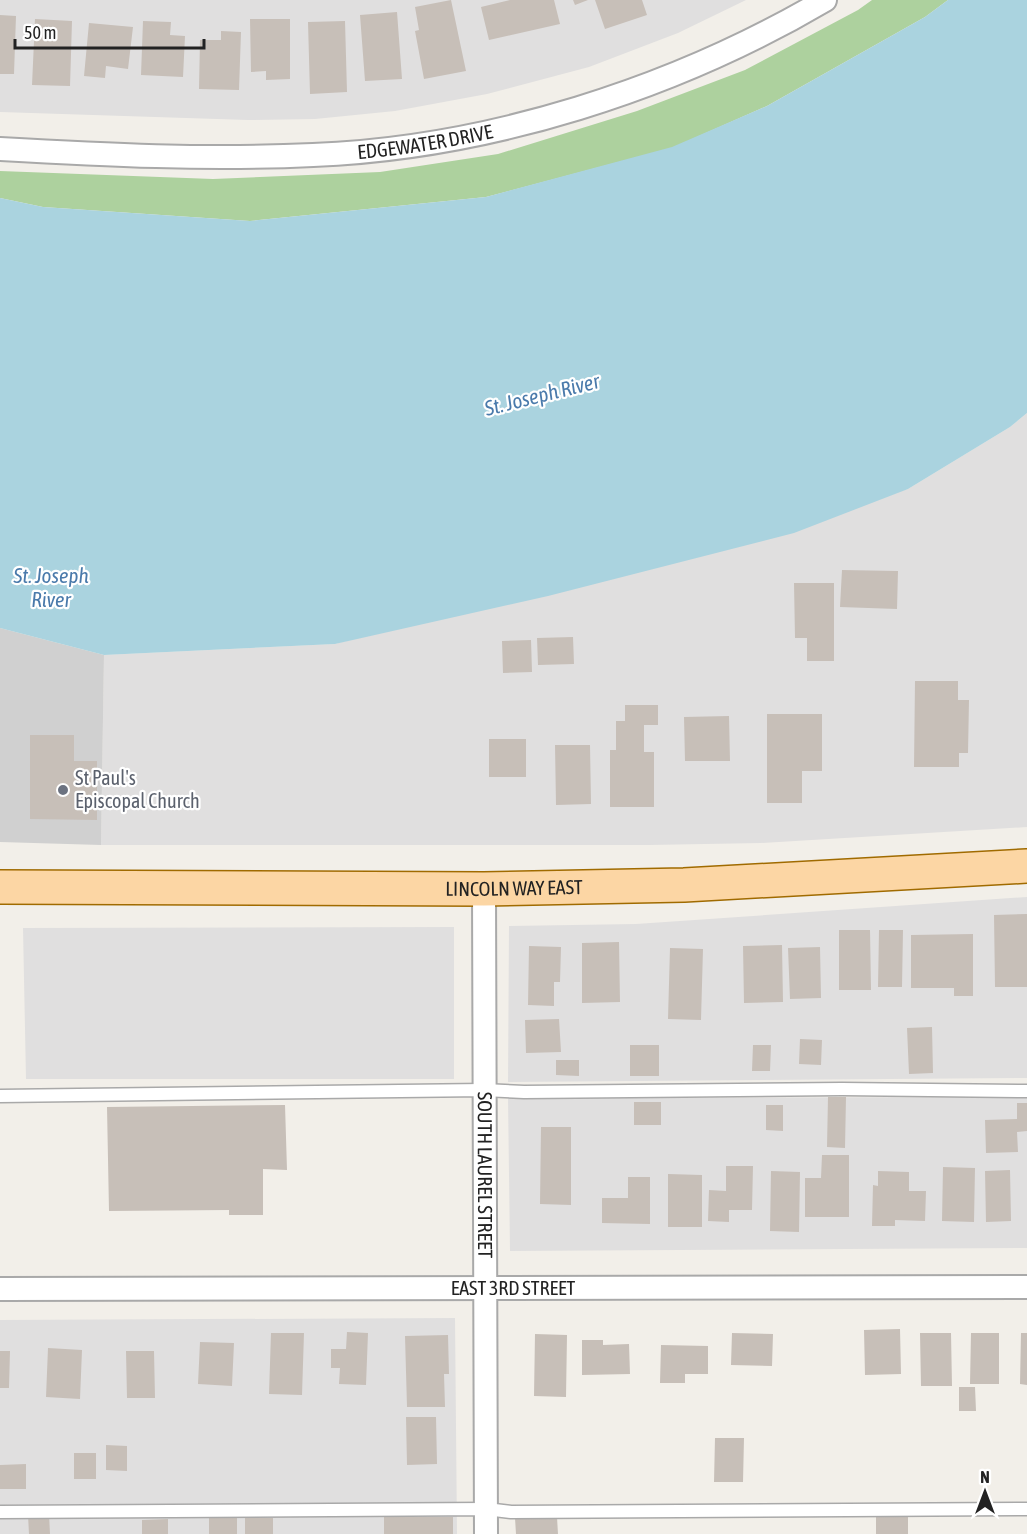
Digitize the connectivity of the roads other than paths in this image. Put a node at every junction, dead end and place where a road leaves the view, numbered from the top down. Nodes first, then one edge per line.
1 (825, 0) edge
2 (0, 149) edge
3 (1027, 866) edge
4 (0, 887) edge
5 (484, 889) junction
6 (484, 1090) junction
7 (1027, 1091) edge
8 (0, 1096) edge
9 (1027, 1287) edge
10 (485, 1288) junction
11 (0, 1289) edge
12 (486, 1509) junction
13 (1027, 1509) edge
14 (0, 1512) edge
15 (486, 1534) edge

1 - 2 street, EDGEWATER DRIVE
3 - 5 main road, LINCOLN WAY EAST
4 - 5 main road, LINCOLN WAY EAST
5 - 6 street, SOUTH LAUREL STREET
6 - 7 lane
6 - 8 lane
6 - 10 street, SOUTH LAUREL STREET
9 - 10 street, EAST 3RD STREET
10 - 11 street, EAST 3RD STREET
10 - 12 street, SOUTH LAUREL STREET
12 - 13 lane
12 - 14 lane
12 - 15 street, SOUTH LAUREL STREET

